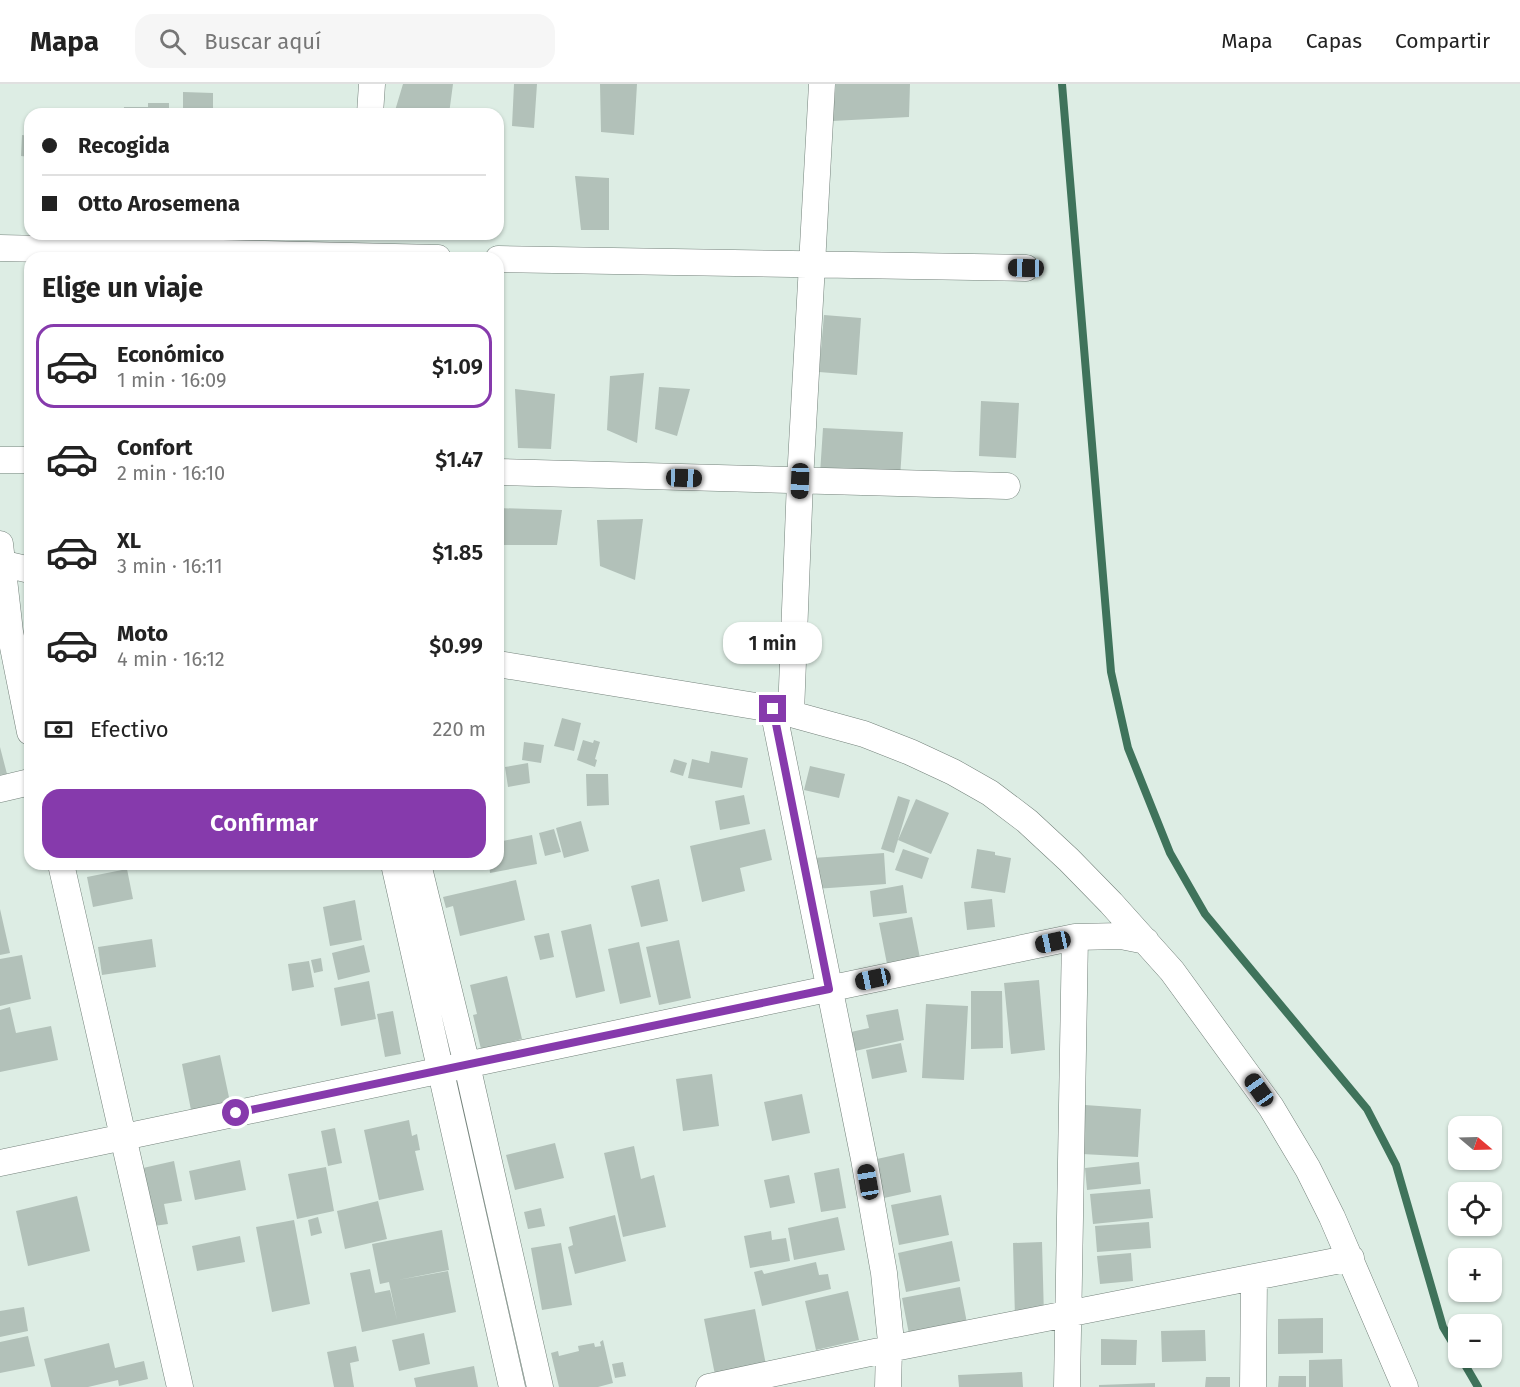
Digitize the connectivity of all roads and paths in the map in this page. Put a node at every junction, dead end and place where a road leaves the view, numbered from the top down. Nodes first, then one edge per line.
1 (372, 84) edge
2 (822, 84) edge
3 (370, 108) edge
4 (0, 248) edge
5 (360, 250) edge
6 (380, 252) edge
7 (504, 259) edge
8 (812, 264) junction
9 (1026, 268) dead end
10 (0, 460) edge
11 (24, 460) edge
12 (504, 472) edge
13 (800, 481) junction
14 (1007, 486) dead end
15 (0, 557) edge
16 (24, 567) edge
17 (504, 665) edge
18 (24, 703) edge
19 (782, 711) junction
20 (24, 783) edge
21 (0, 789) edge
22 (62, 870) edge
23 (395, 870) edge
24 (419, 870) edge
25 (1075, 937) junction
26 (1146, 941) junction
27 (829, 989) junction
28 (467, 1065) junction
29 (441, 1070) junction
30 (123, 1137) junction
31 (0, 1163) edge
32 (1351, 1258) junction
33 (1254, 1277) junction
34 (1069, 1313) junction
35 (889, 1349) junction
36 (180, 1387) edge
37 (512, 1387) edge
38 (540, 1387) edge
39 (709, 1387) edge
40 (888, 1387) edge
41 (1067, 1387) edge
42 (1253, 1387) edge
43 (1405, 1387) edge

1 - 3 street
2 - 8 street
4 - 5 street
5 - 6 street
7 - 8 street
8 - 9 street
8 - 13 street
10 - 11 street
12 - 13 street
13 - 14 street
13 - 19 street
15 - 16 street
15 - 18 street
17 - 19 street
19 - 26 street
19 - 27 street
20 - 21 street
22 - 30 street
23 - 29 street
24 - 28 street
25 - 26 street
25 - 27 street
25 - 34 street
26 - 32 street
27 - 28 street
27 - 35 street
28 - 29 street
28 - 38 street
29 - 30 street
29 - 37 street
30 - 31 street
30 - 36 street
32 - 33 street
32 - 43 street
33 - 34 street
33 - 42 street
34 - 35 street
34 - 41 street
35 - 39 street
35 - 40 street

